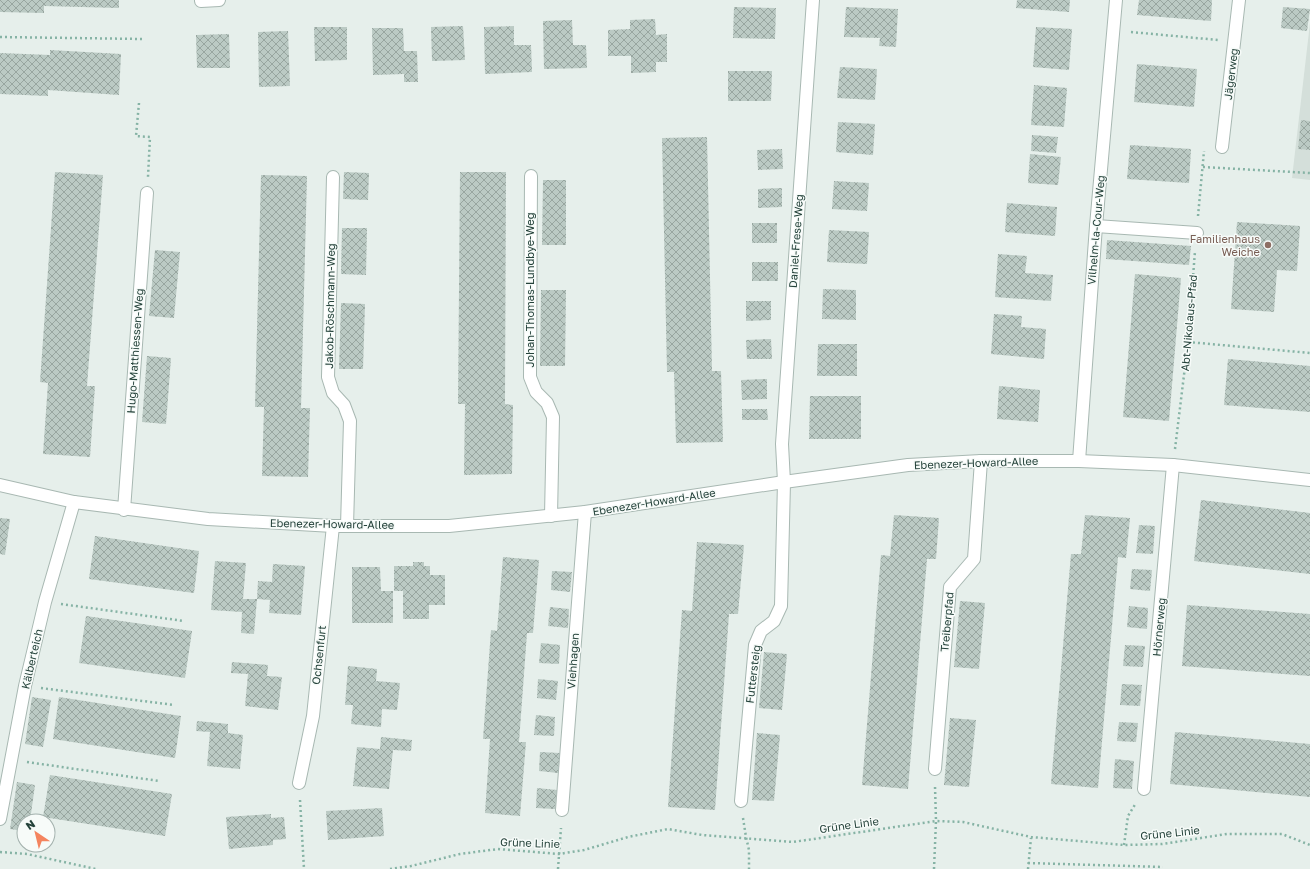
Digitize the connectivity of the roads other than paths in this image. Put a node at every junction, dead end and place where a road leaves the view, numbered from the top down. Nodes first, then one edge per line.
1 (219, 0) edge
2 (813, 0) edge
3 (1116, 0) edge
4 (1239, 0) edge
5 (201, 1) dead end
6 (1222, 147) road end
7 (333, 176) dead end
8 (531, 176) dead end
9 (147, 193) road end
10 (1096, 226) junction
11 (1197, 233) road end
12 (981, 461) junction
13 (1079, 461) junction
14 (1173, 465) junction
15 (1310, 480) edge
16 (784, 482) junction
17 (0, 485) edge
18 (74, 502) junction
19 (124, 510) junction
20 (585, 512) junction
21 (551, 516) junction
22 (333, 526) junction
23 (347, 526) junction
24 (935, 768) road end
25 (299, 783) road end
26 (1144, 789) road end
27 (741, 801) dead end
28 (562, 810) road end
29 (0, 818) edge

1 - 5 street
2 - 16 street, Daniel-Frese-Weg
3 - 10 street, Vilhelm-la-Cour-Weg
4 - 6 street, Jägerweg
7 - 23 street, Jakob-Röschmann-Weg
8 - 21 street, Johan-Thomas-Lundbye-Weg
9 - 19 street, Hugo-Matthiessen-Weg
10 - 11 street
10 - 13 street, Vilhelm-la-Cour-Weg
12 - 13 street, Ebenezer-Howard-Allee
12 - 16 street, Ebenezer-Howard-Allee
12 - 24 street, Treiberpfad
13 - 14 street, Ebenezer-Howard-Allee
14 - 15 street, Ebenezer-Howard-Allee
14 - 26 street, Hörnerweg
16 - 20 street, Ebenezer-Howard-Allee
16 - 27 street, Futtersteig
17 - 18 street, Ebenezer-Howard-Allee
18 - 19 street, Ebenezer-Howard-Allee
18 - 29 street, Kälberteich
19 - 22 street, Ebenezer-Howard-Allee
20 - 21 street, Ebenezer-Howard-Allee
20 - 28 street, Viehhagen
21 - 23 street, Ebenezer-Howard-Allee
22 - 23 street, Ebenezer-Howard-Allee
22 - 25 street, Ochsenfurt

